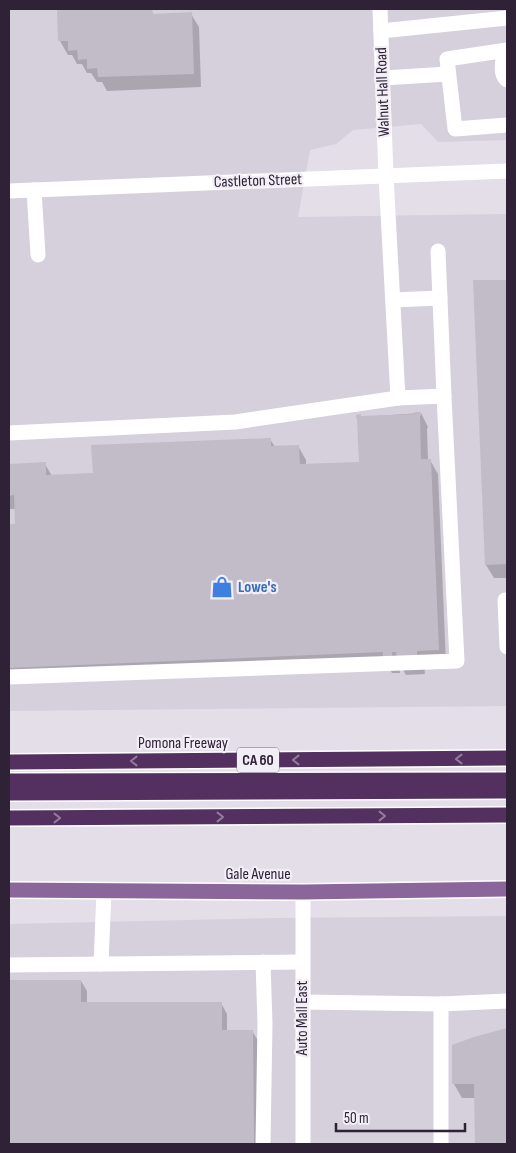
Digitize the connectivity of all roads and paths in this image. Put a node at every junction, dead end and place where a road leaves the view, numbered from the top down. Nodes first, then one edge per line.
1 (380, 9) edge
2 (507, 18) edge
3 (381, 31) junction
4 (507, 50) edge
5 (507, 56) edge
6 (448, 74) junction
7 (382, 78) junction
8 (507, 80) edge
9 (507, 125) edge
10 (507, 171) edge
11 (386, 176) junction
12 (34, 190) junction
13 (9, 191) edge
14 (438, 251) dead end
15 (38, 255) dead end
16 (440, 298) junction
17 (393, 300) junction
18 (444, 396) junction
19 (398, 398) junction
20 (9, 433) edge
21 (507, 600) edge
22 (507, 647) edge
23 (9, 676) edge
24 (507, 758) edge
25 (9, 762) edge
26 (507, 780) edge
27 (9, 781) edge
28 (507, 791) edge
29 (9, 793) edge
30 (507, 815) edge
31 (9, 818) edge
32 (9, 890) edge
33 (104, 890) junction
34 (507, 890) edge
35 (303, 892) junction
36 (263, 962) junction
37 (302, 962) junction
38 (101, 964) junction
39 (9, 965) edge
40 (507, 1001) edge
41 (303, 1002) junction
42 (441, 1004) junction
43 (263, 1144) edge
44 (302, 1144) edge
45 (441, 1144) edge

1 - 3 street, Walnut Hall Road
2 - 3 street
3 - 7 street, Walnut Hall Road
4 - 6 street
5 - 8 street
6 - 7 street
6 - 9 street
7 - 11 street, Walnut Hall Road
10 - 11 street, Castleton Street
11 - 12 street, Castleton Street
11 - 17 street, Walnut Hall Road
12 - 13 street, Castleton Street
12 - 15 street
14 - 16 street
16 - 17 street
16 - 18 street
17 - 19 street, Walnut Hall Road
18 - 19 street
18 - 23 street
19 - 20 street
21 - 22 street
24 -> 25 highway, Pomona Freeway / CA 60
26 - 27 highway
28 - 29 highway
31 -> 30 highway
32 - 33 main road, Gale Avenue
33 - 35 main road, Gale Avenue
33 - 38 street
34 - 35 main road, Gale Avenue
35 - 37 street, Auto Mall East
36 - 37 street
36 - 38 street
36 - 43 street
37 - 41 street, Auto Mall East
38 - 39 street
40 - 42 street
41 - 42 street
41 - 44 street, Auto Mall East
42 - 45 street

